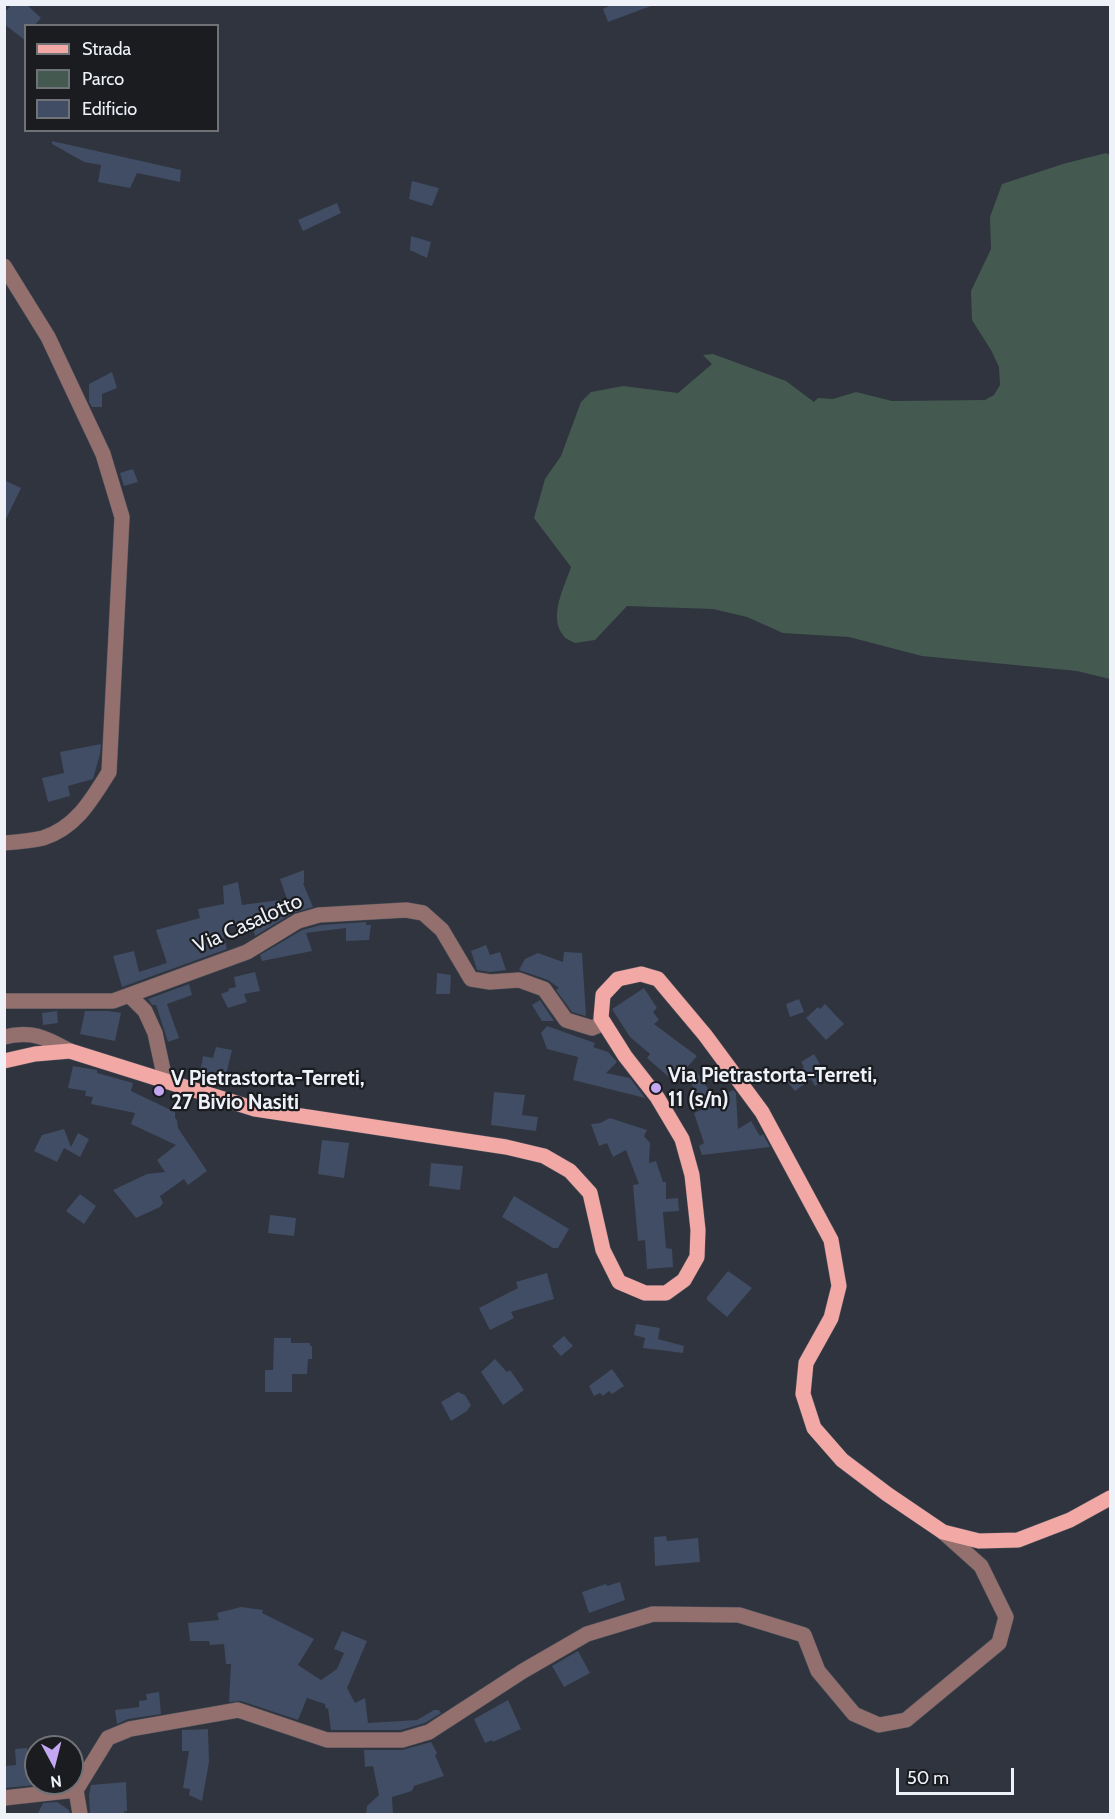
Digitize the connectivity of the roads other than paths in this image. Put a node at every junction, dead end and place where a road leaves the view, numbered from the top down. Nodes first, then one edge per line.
1 (4, 266) edge
2 (4, 843) edge
3 (129, 996) junction
4 (4, 1000) edge
5 (604, 1023) junction
6 (4, 1037) edge
7 (70, 1051) junction
8 (4, 1061) edge
9 (160, 1079) junction
10 (1110, 1498) edge
11 (943, 1532) junction
12 (84, 1777) edge
13 (31, 1795) edge
14 (77, 1795) edge
15 (4, 1798) edge
16 (80, 1815) edge

1 - 2 street
3 - 4 street, Via Casalotto
3 - 5 street, Via Casalotto
3 - 9 street
5 - 9 main road
5 - 11 main road
6 - 7 street
7 - 8 main road
7 - 9 main road
10 - 11 main road
11 - 12 street
13 - 15 street
14 - 16 street

